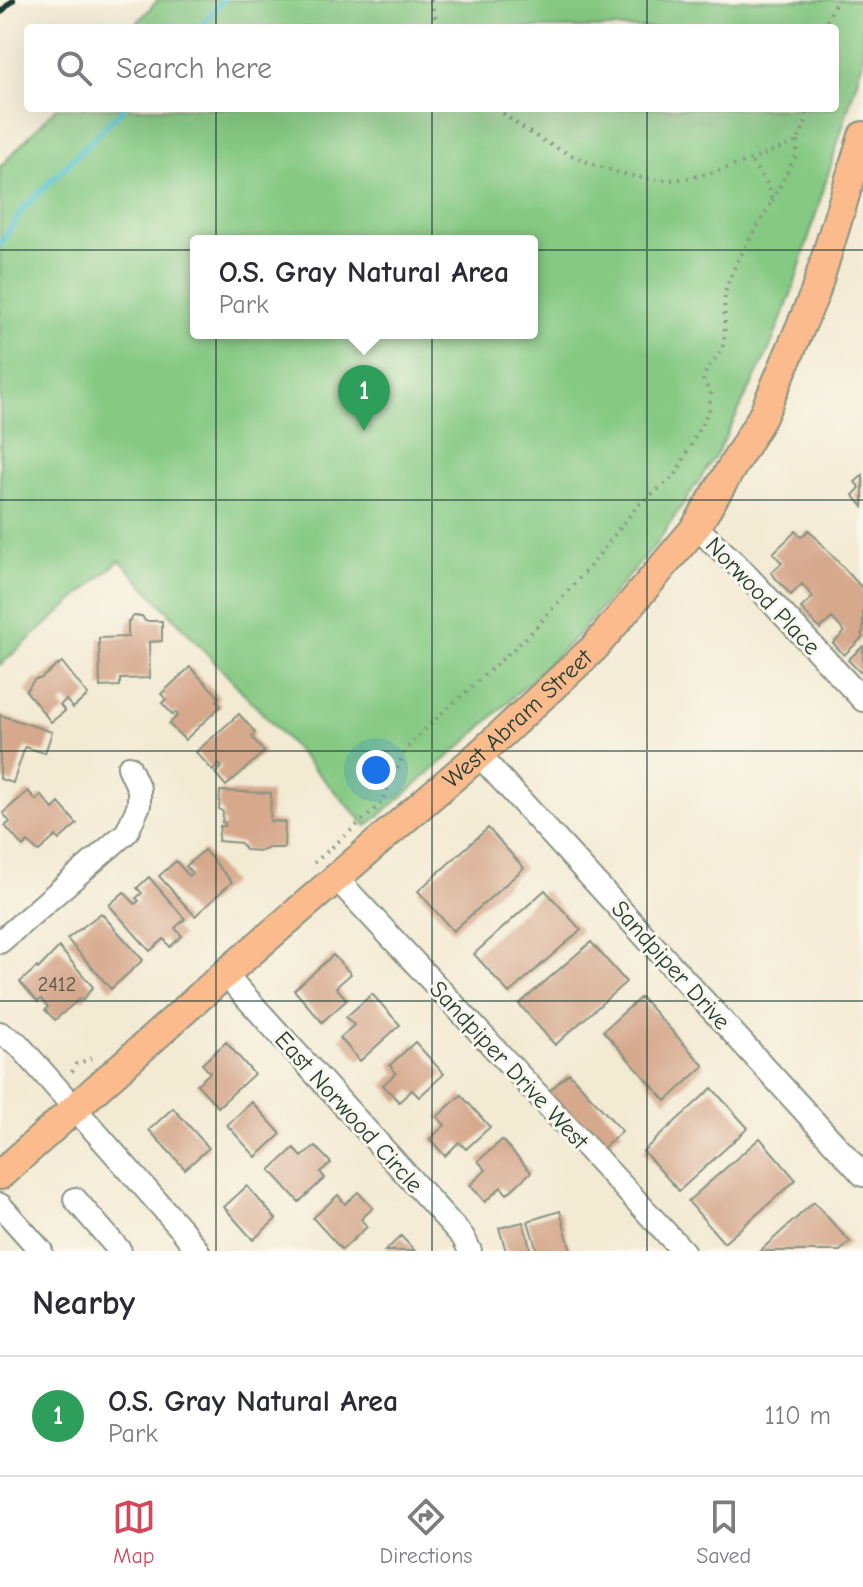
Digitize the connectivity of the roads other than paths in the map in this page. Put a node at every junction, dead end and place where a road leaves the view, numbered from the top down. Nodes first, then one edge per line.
1 (863, 136) edge
2 (696, 527) junction
3 (863, 700) edge
4 (479, 755) junction
5 (129, 767) dead end
6 (324, 872) junction
7 (0, 942) edge
8 (225, 974) junction
9 (0, 1033) edge
10 (76, 1107) junction
11 (0, 1175) edge
12 (863, 1175) edge
13 (75, 1199) dead end
14 (0, 1205) edge
15 (41, 1251) edge
16 (120, 1251) edge
17 (198, 1251) edge
18 (470, 1251) edge
19 (683, 1251) edge

1 - 2 main road, West Abram Street
2 - 3 street, Norwood Place
2 - 4 main road, West Abram Street
4 - 6 main road, West Abram Street
4 - 12 street, Sandpiper Drive
5 - 7 street
6 - 8 main road, West Abram Street
6 - 19 street, Sandpiper Drive West
8 - 10 main road, West Abram Street
8 - 18 street, East Norwood Circle
9 - 10 street
10 - 11 main road, West Abram Street
10 - 17 street
13 - 16 street
14 - 15 street

